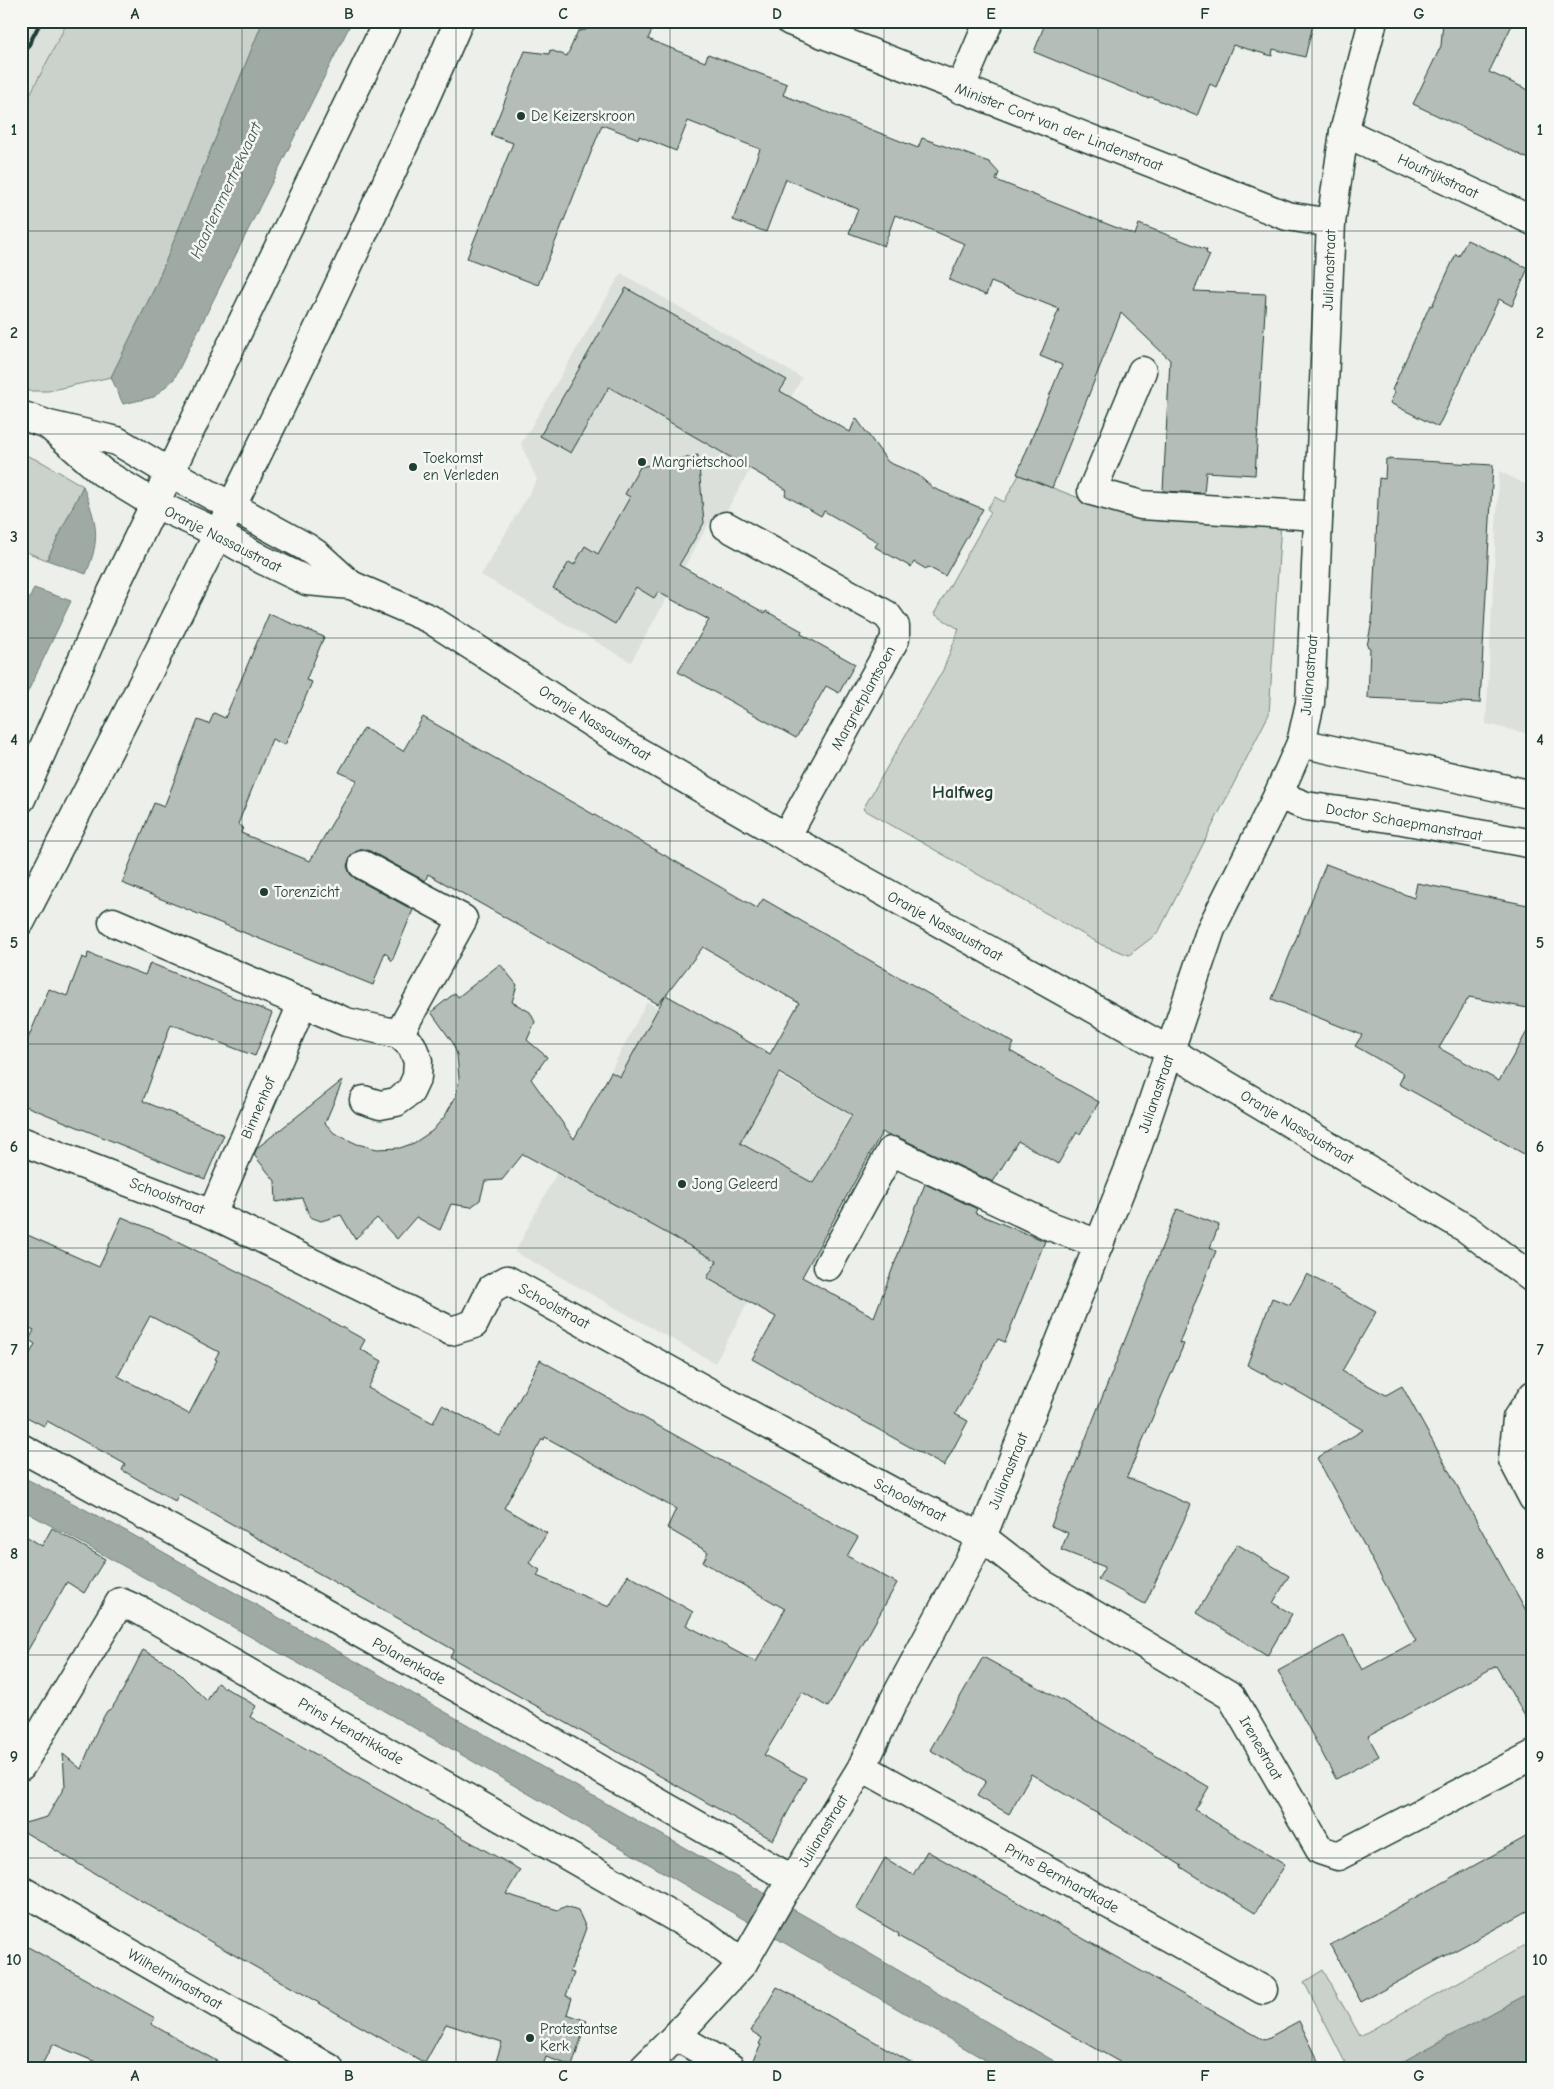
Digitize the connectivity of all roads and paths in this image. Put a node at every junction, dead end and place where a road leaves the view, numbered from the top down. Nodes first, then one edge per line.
1 (388, 21) edge
2 (459, 21) edge
3 (790, 21) edge
4 (988, 21) edge
5 (1372, 21) edge
6 (960, 89) junction
7 (1344, 132) junction
8 (1533, 221) edge
9 (1330, 223) junction
10 (1142, 371) dead end
11 (21, 415) edge
12 (49, 425) junction
13 (169, 472) junction
14 (154, 503) junction
15 (232, 507) junction
16 (1318, 516) junction
17 (726, 526) dead end
18 (218, 535) junction
19 (351, 585) junction
20 (1301, 743) junction
21 (1278, 795) junction
22 (1533, 795) edge
23 (21, 799) edge
24 (786, 837) junction
25 (1533, 844) edge
26 (363, 865) dead end
27 (21, 921) edge
28 (113, 922) dead end
29 (303, 1002) junction
30 (399, 1034) junction
31 (1170, 1051) junction
32 (364, 1100) dead end
33 (21, 1141) edge
34 (212, 1214) junction
35 (1099, 1244) junction
36 (828, 1266) dead end
37 (1533, 1279) edge
38 (1533, 1395) edge
39 (21, 1448) edge
40 (1533, 1498) edge
41 (982, 1536) junction
42 (1533, 1756) edge
43 (21, 1766) edge
44 (862, 1767) junction
45 (789, 1886) junction
46 (21, 1890) edge
47 (749, 1953) junction
48 (1263, 1990) dead end
49 (676, 2036) junction
50 (329, 2068) edge
51 (644, 2068) edge
52 (731, 2068) edge

1 - 13 street
2 - 15 street
3 - 6 street, Minister Cort van der Lindenstraat
4 - 6 street
5 - 7 street, Julianastraat
6 - 9 street, Minister Cort van der Lindenstraat
7 - 8 street, Houtrijkstraat
7 - 9 street, Julianastraat
9 - 16 street, Julianastraat
10 - 16 street
11 - 12 street, Oranje Nassaustraat
12 - 13 street, Oranje Nassaustraat
12 - 14 street, Oranje Nassaustraat
13 - 14 street
13 - 15 street, Oranje Nassaustraat
14 - 18 street, Oranje Nassaustraat
14 - 23 street
15 - 18 street
15 - 19 street, Oranje Nassaustraat
16 - 20 street, Julianastraat
17 - 24 street, Margrietplantsoen
18 - 19 street, Oranje Nassaustraat
18 - 27 street
19 - 24 street, Oranje Nassaustraat
20 - 21 street, Julianastraat
20 - 22 street
21 - 25 street, Doctor Schaepmanstraat
21 - 31 street, Julianastraat
24 - 31 street, Oranje Nassaustraat
26 - 30 street
28 - 29 street
29 - 30 street
29 - 34 street, Binnenhof
30 - 32 street
31 - 35 street, Julianastraat
31 - 37 street, Oranje Nassaustraat
33 - 34 street, Schoolstraat
34 - 41 street, Schoolstraat
35 - 36 street
35 - 41 street, Julianastraat
38 - 40 street
39 - 45 street, Polanenkade
41 - 42 street, Irenestraat
41 - 44 street, Julianastraat
43 - 47 street, Prins Hendrikkade
44 - 45 street, Julianastraat
44 - 48 street, Prins Bernhardkade
45 - 47 street, Julianastraat
46 - 50 street, Wilhelminastraat
47 - 49 street, Julianastraat
49 - 51 street, Julianastraat
49 - 52 street

